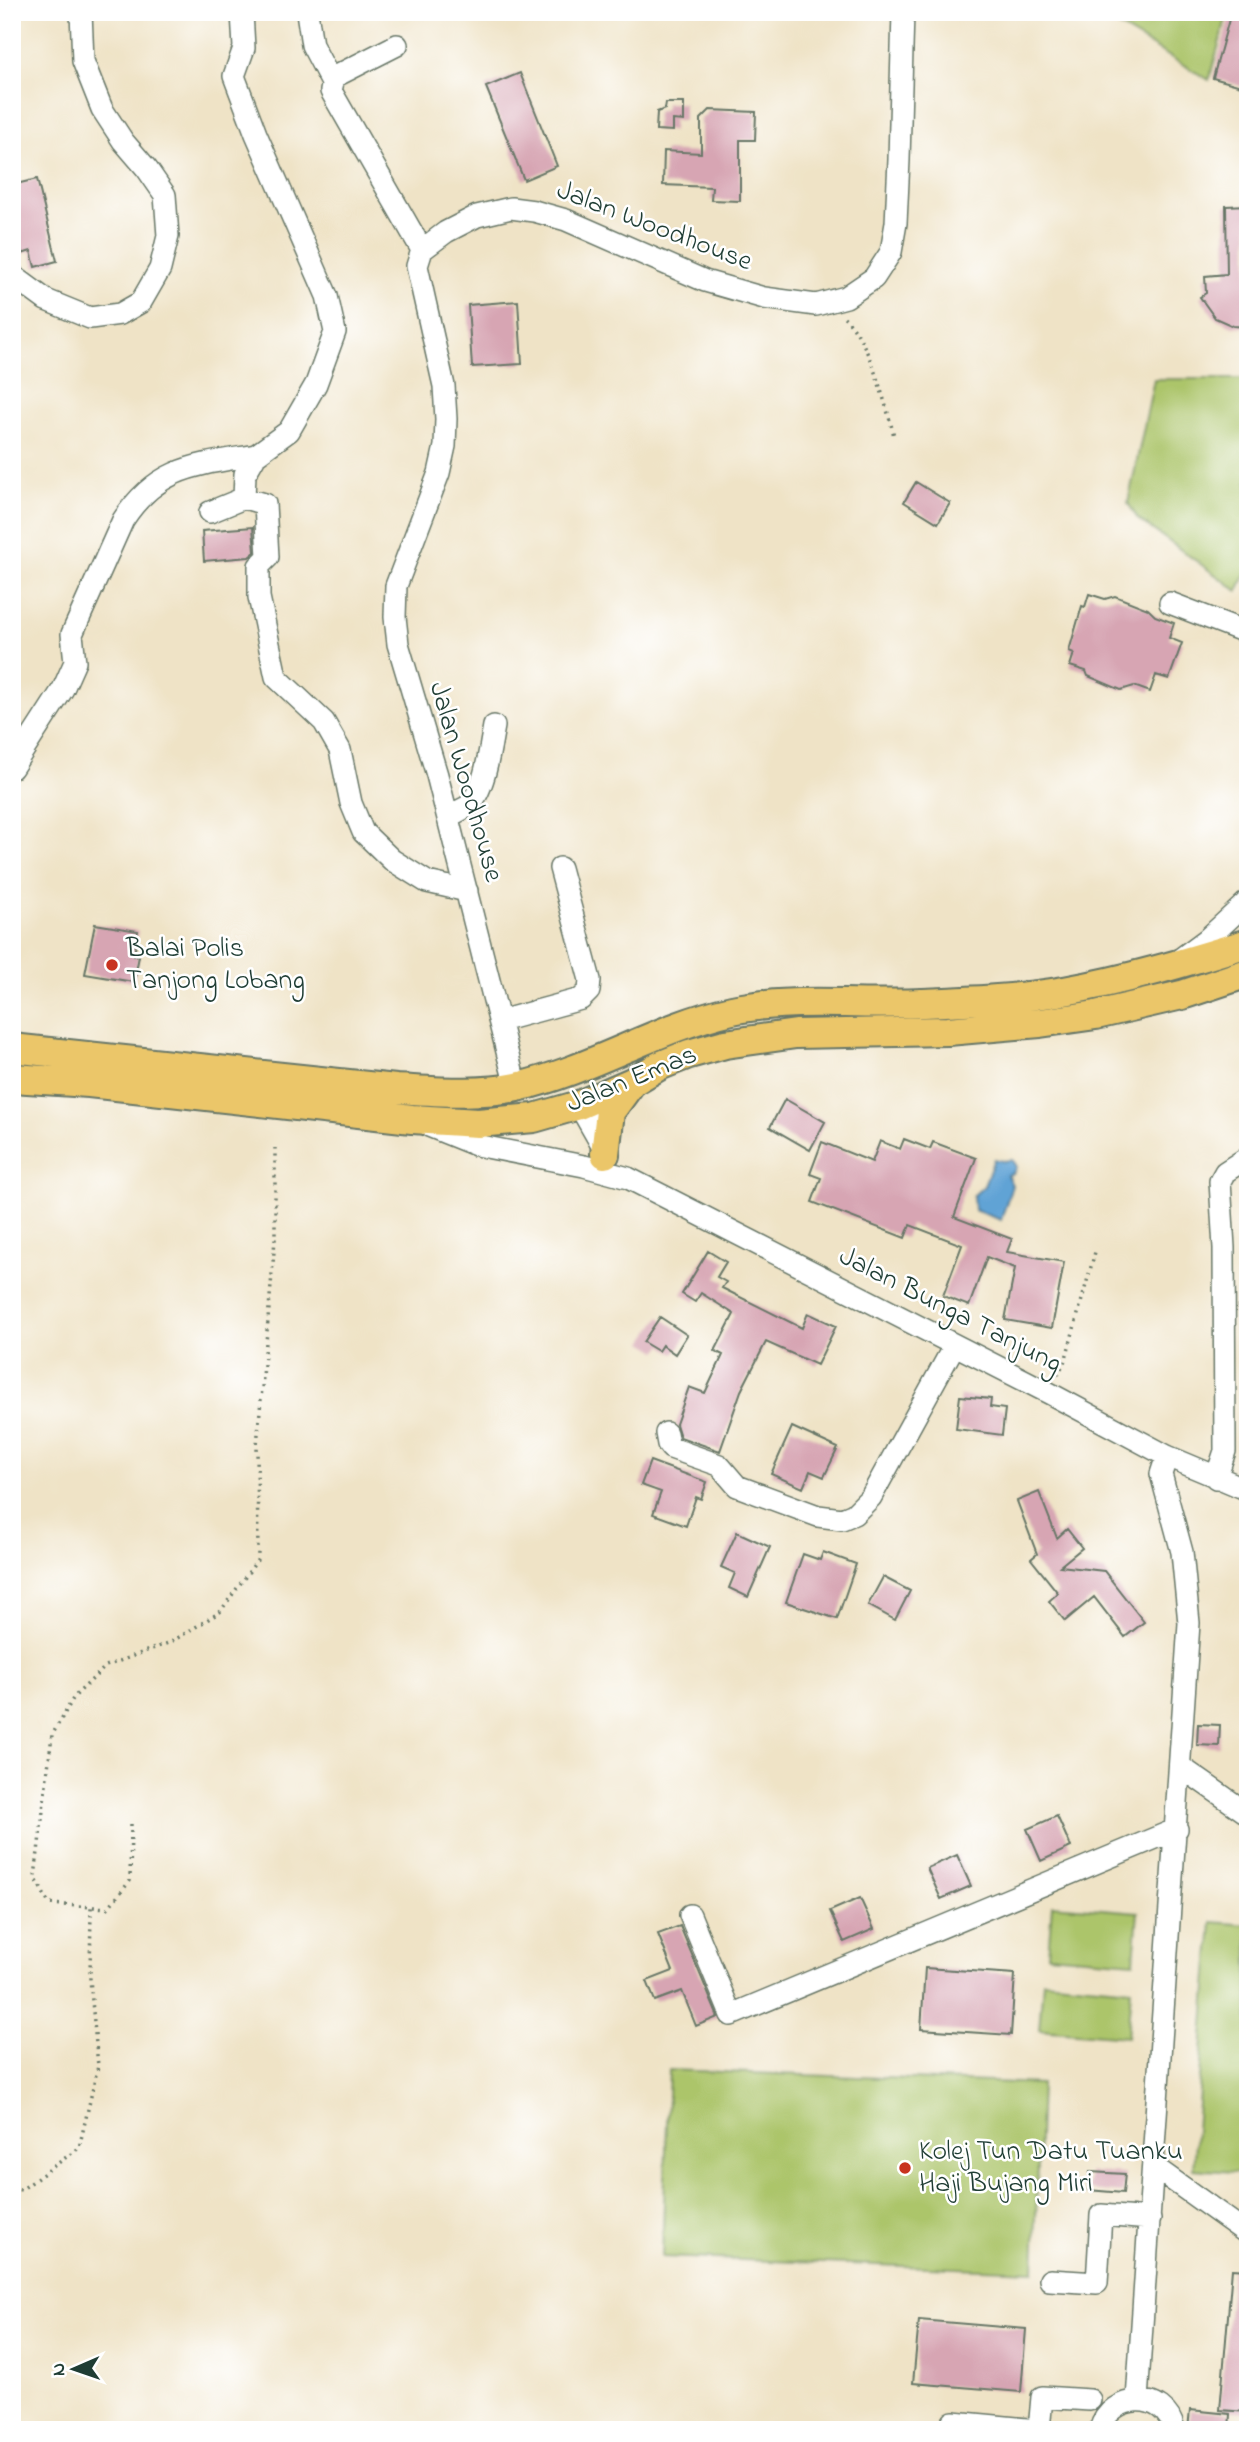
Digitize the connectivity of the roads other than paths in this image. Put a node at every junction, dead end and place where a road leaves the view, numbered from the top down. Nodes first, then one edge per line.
1 (81, 12) edge
2 (242, 12) edge
3 (307, 12) edge
4 (903, 12) edge
5 (397, 45) dead end
6 (332, 83) junction
7 (422, 250) junction
8 (12, 275) edge
9 (256, 455) junction
10 (244, 498) junction
11 (210, 512) dead end
12 (1170, 603) dead end
13 (1248, 633) edge
14 (494, 726) dead end
15 (12, 768) edge
16 (448, 817) junction
17 (561, 868) dead end
18 (467, 891) junction
19 (1248, 901) edge
20 (1248, 943) edge
21 (1172, 966) junction
22 (1248, 973) edge
23 (500, 1021) junction
24 (12, 1048) edge
25 (12, 1078) edge
26 (632, 1082) junction
27 (516, 1087) junction
28 (579, 1105) junction
29 (412, 1119) junction
30 (605, 1154) junction
31 (1248, 1157) edge
32 (628, 1178) junction
33 (954, 1346) junction
34 (666, 1433) dead end
35 (1167, 1456) junction
36 (1216, 1478) junction
37 (1248, 1490) edge
38 (1181, 1767) junction
39 (1248, 1814) edge
40 (1177, 1829) junction
41 (690, 1915) dead end
42 (1153, 2166) junction
43 (1150, 2219) junction
44 (1248, 2234) edge
45 (1050, 2280) dead end
46 (1090, 2400) dead end
47 (1137, 2400) junction
48 (952, 2430) edge
49 (1039, 2430) edge
50 (1100, 2430) edge
51 (1174, 2430) edge

1 - 8 street
2 - 9 street
3 - 6 street
4 - 7 street, Jalan Woodhouse
5 - 6 street
6 - 7 street
7 - 16 street, Jalan Woodhouse
9 - 10 street
9 - 15 street
10 - 11 street
10 - 18 street
12 - 13 street
14 - 16 street
16 - 18 street, Jalan Woodhouse
17 - 23 street
18 - 23 street, Jalan Woodhouse
19 - 21 street
20 - 21 main road, Jalan Emas
21 - 27 main road, Jalan Emas
22 - 26 main road, Jalan Emas
23 - 27 street, Jalan Woodhouse
24 - 27 main road, Jalan Emas
25 - 29 main road, Jalan Emas
26 - 28 main road, Jalan Emas
26 - 30 main road
27 - 28 main road
28 - 29 main road, Jalan Emas
28 - 30 street
29 - 32 street
30 - 32 street
31 - 36 street
32 - 33 street, Jalan Bunga Tanjung
33 - 34 street
33 - 35 street, Jalan Bunga Tanjung
35 - 36 street, Jalan Bunga Tanjung
35 - 38 street
36 - 37 street, Jalan Bunga Tanjung
38 - 39 street
38 - 40 street
40 - 41 street
40 - 42 street
42 - 43 street
42 - 44 street
43 - 45 street
43 - 47 street
46 - 49 street
47 - 50 street
47 - 51 street
48 - 49 street

